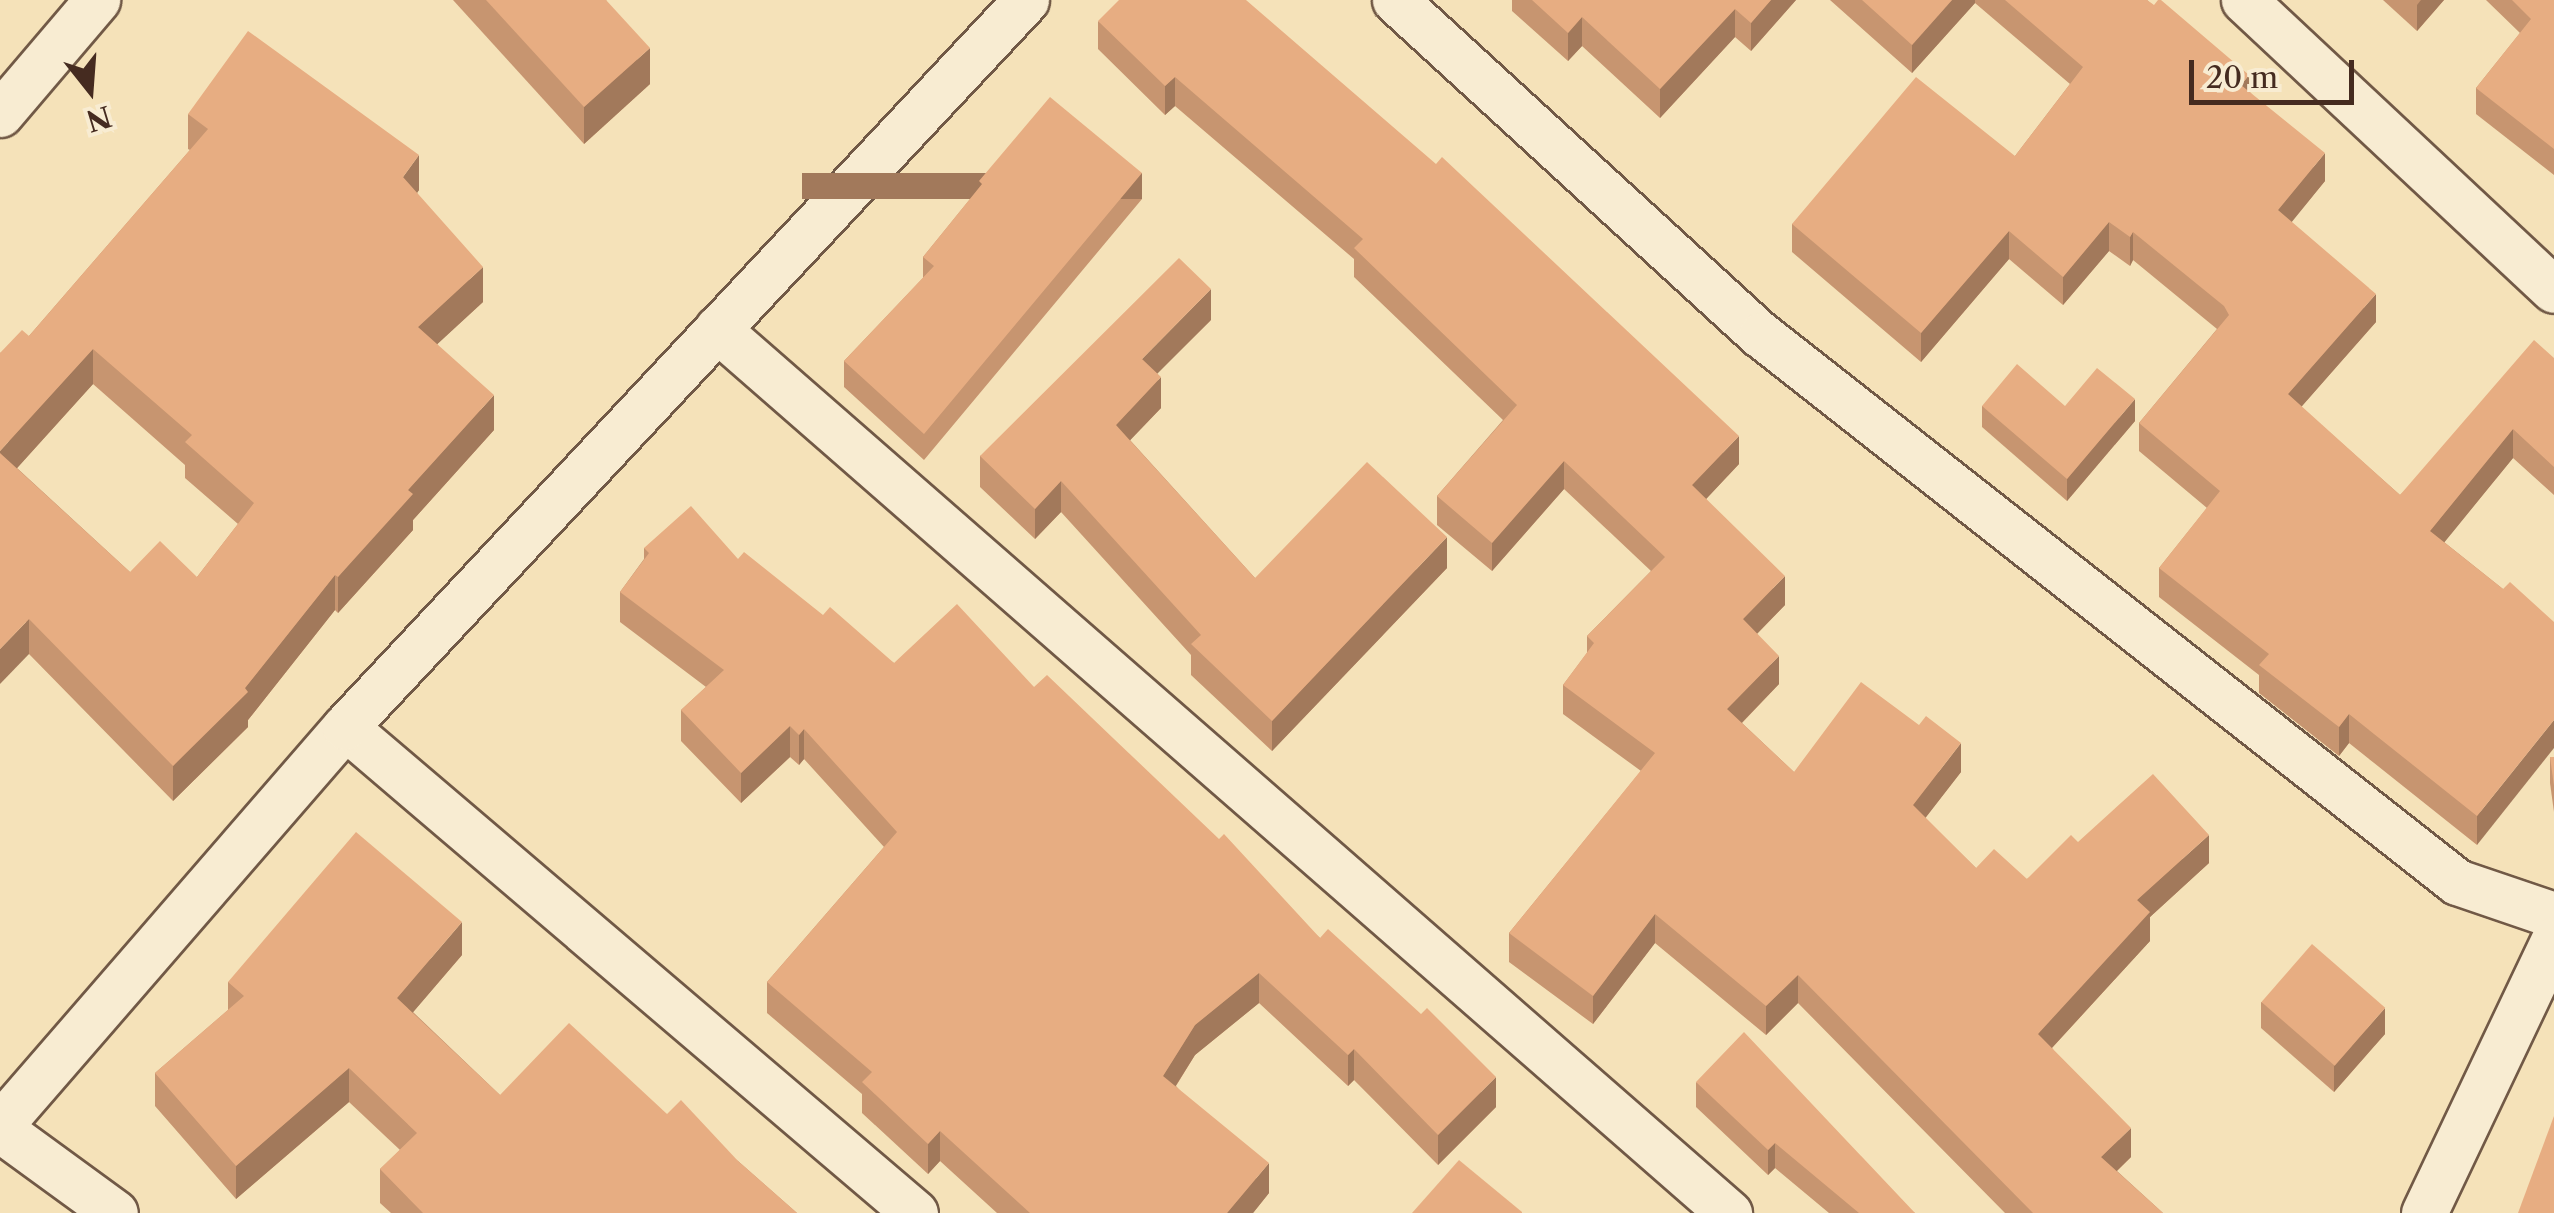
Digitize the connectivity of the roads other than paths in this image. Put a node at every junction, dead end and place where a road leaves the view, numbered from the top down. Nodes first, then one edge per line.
1 (97, 0) edge
2 (1026, 0) edge
3 (1395, 0) edge
4 (2244, 0) edge
5 (0, 114) edge
6 (2554, 290) edge
7 (717, 329) junction
8 (345, 727) junction
9 (2554, 916) edge
10 (2554, 939) edge
11 (0, 1127) edge
12 (115, 1213) edge
13 (916, 1213) edge
14 (1729, 1213) edge
15 (2424, 1213) edge

1 - 5 street
2 - 7 street
3 - 9 street
4 - 6 street
7 - 8 street
7 - 14 street
8 - 11 street
8 - 13 street
10 - 15 street
11 - 12 street

